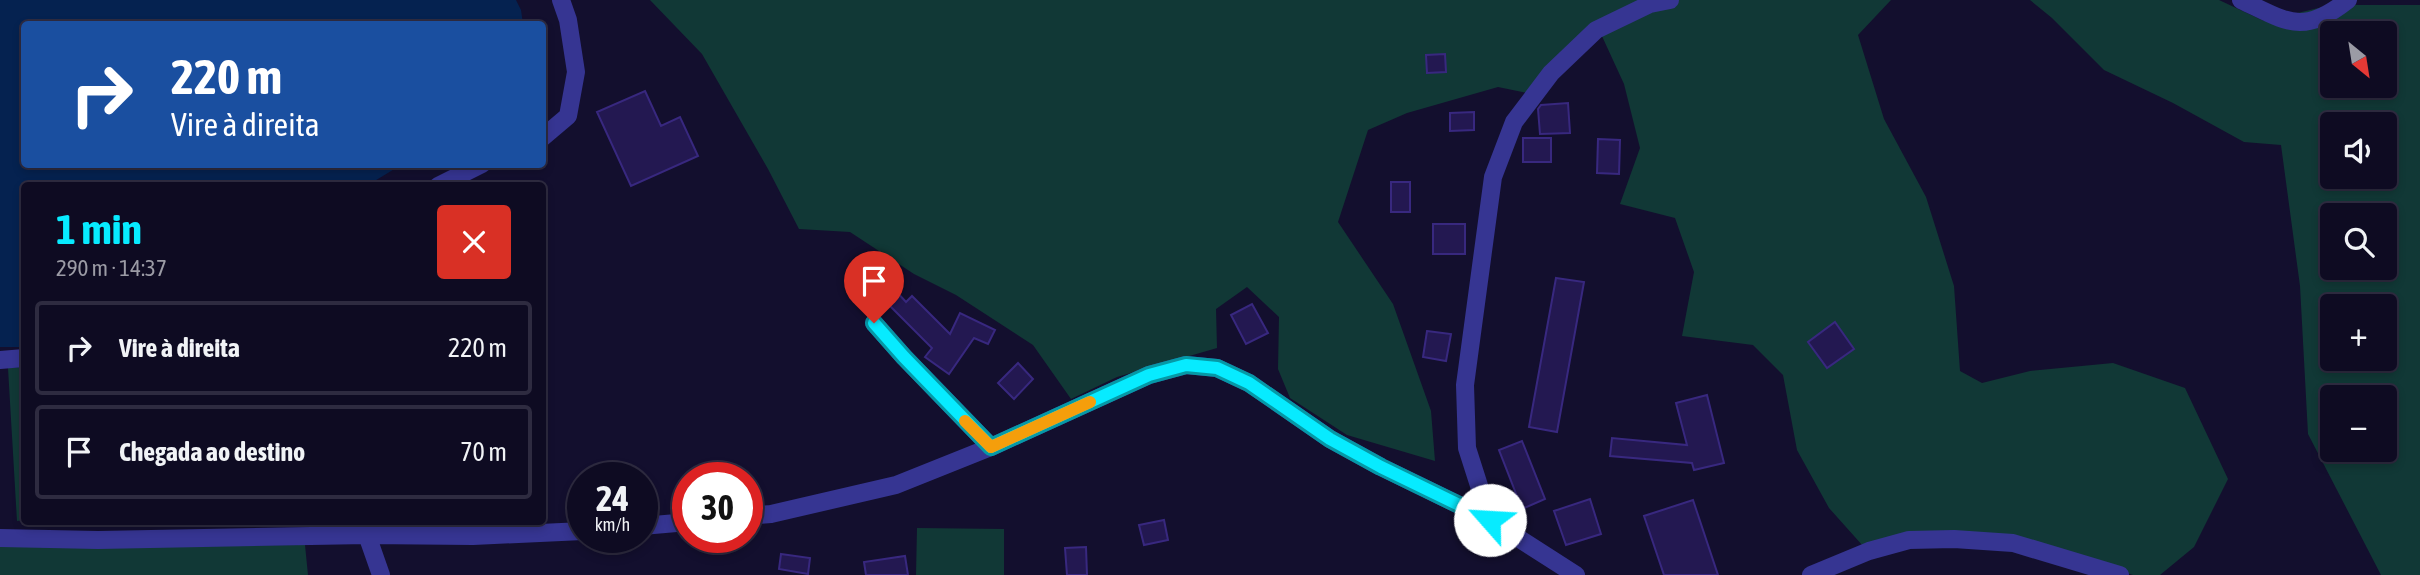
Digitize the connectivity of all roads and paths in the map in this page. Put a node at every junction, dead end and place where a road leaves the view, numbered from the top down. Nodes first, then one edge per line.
1 (561, 0) edge
2 (1670, 0) edge
3 (2241, 0) edge
4 (2348, 0) edge
5 (546, 135) edge
6 (474, 168) edge
7 (446, 182) edge
8 (874, 323) dead end
9 (21, 358) edge
10 (0, 360) edge
11 (991, 447) junction
12 (763, 515) edge
13 (1490, 520) junction
14 (567, 532) edge
15 (367, 534) junction
16 (0, 538) edge
17 (381, 575) edge
18 (1576, 575) edge
19 (1811, 575) edge
20 (2120, 575) edge

1 - 5 street
2 - 13 street
3 - 4 street
6 - 7 street
8 - 11 street
9 - 10 street
11 - 12 street
11 - 13 street
13 - 18 street
14 - 15 street
15 - 16 street
15 - 17 street
19 - 20 street

